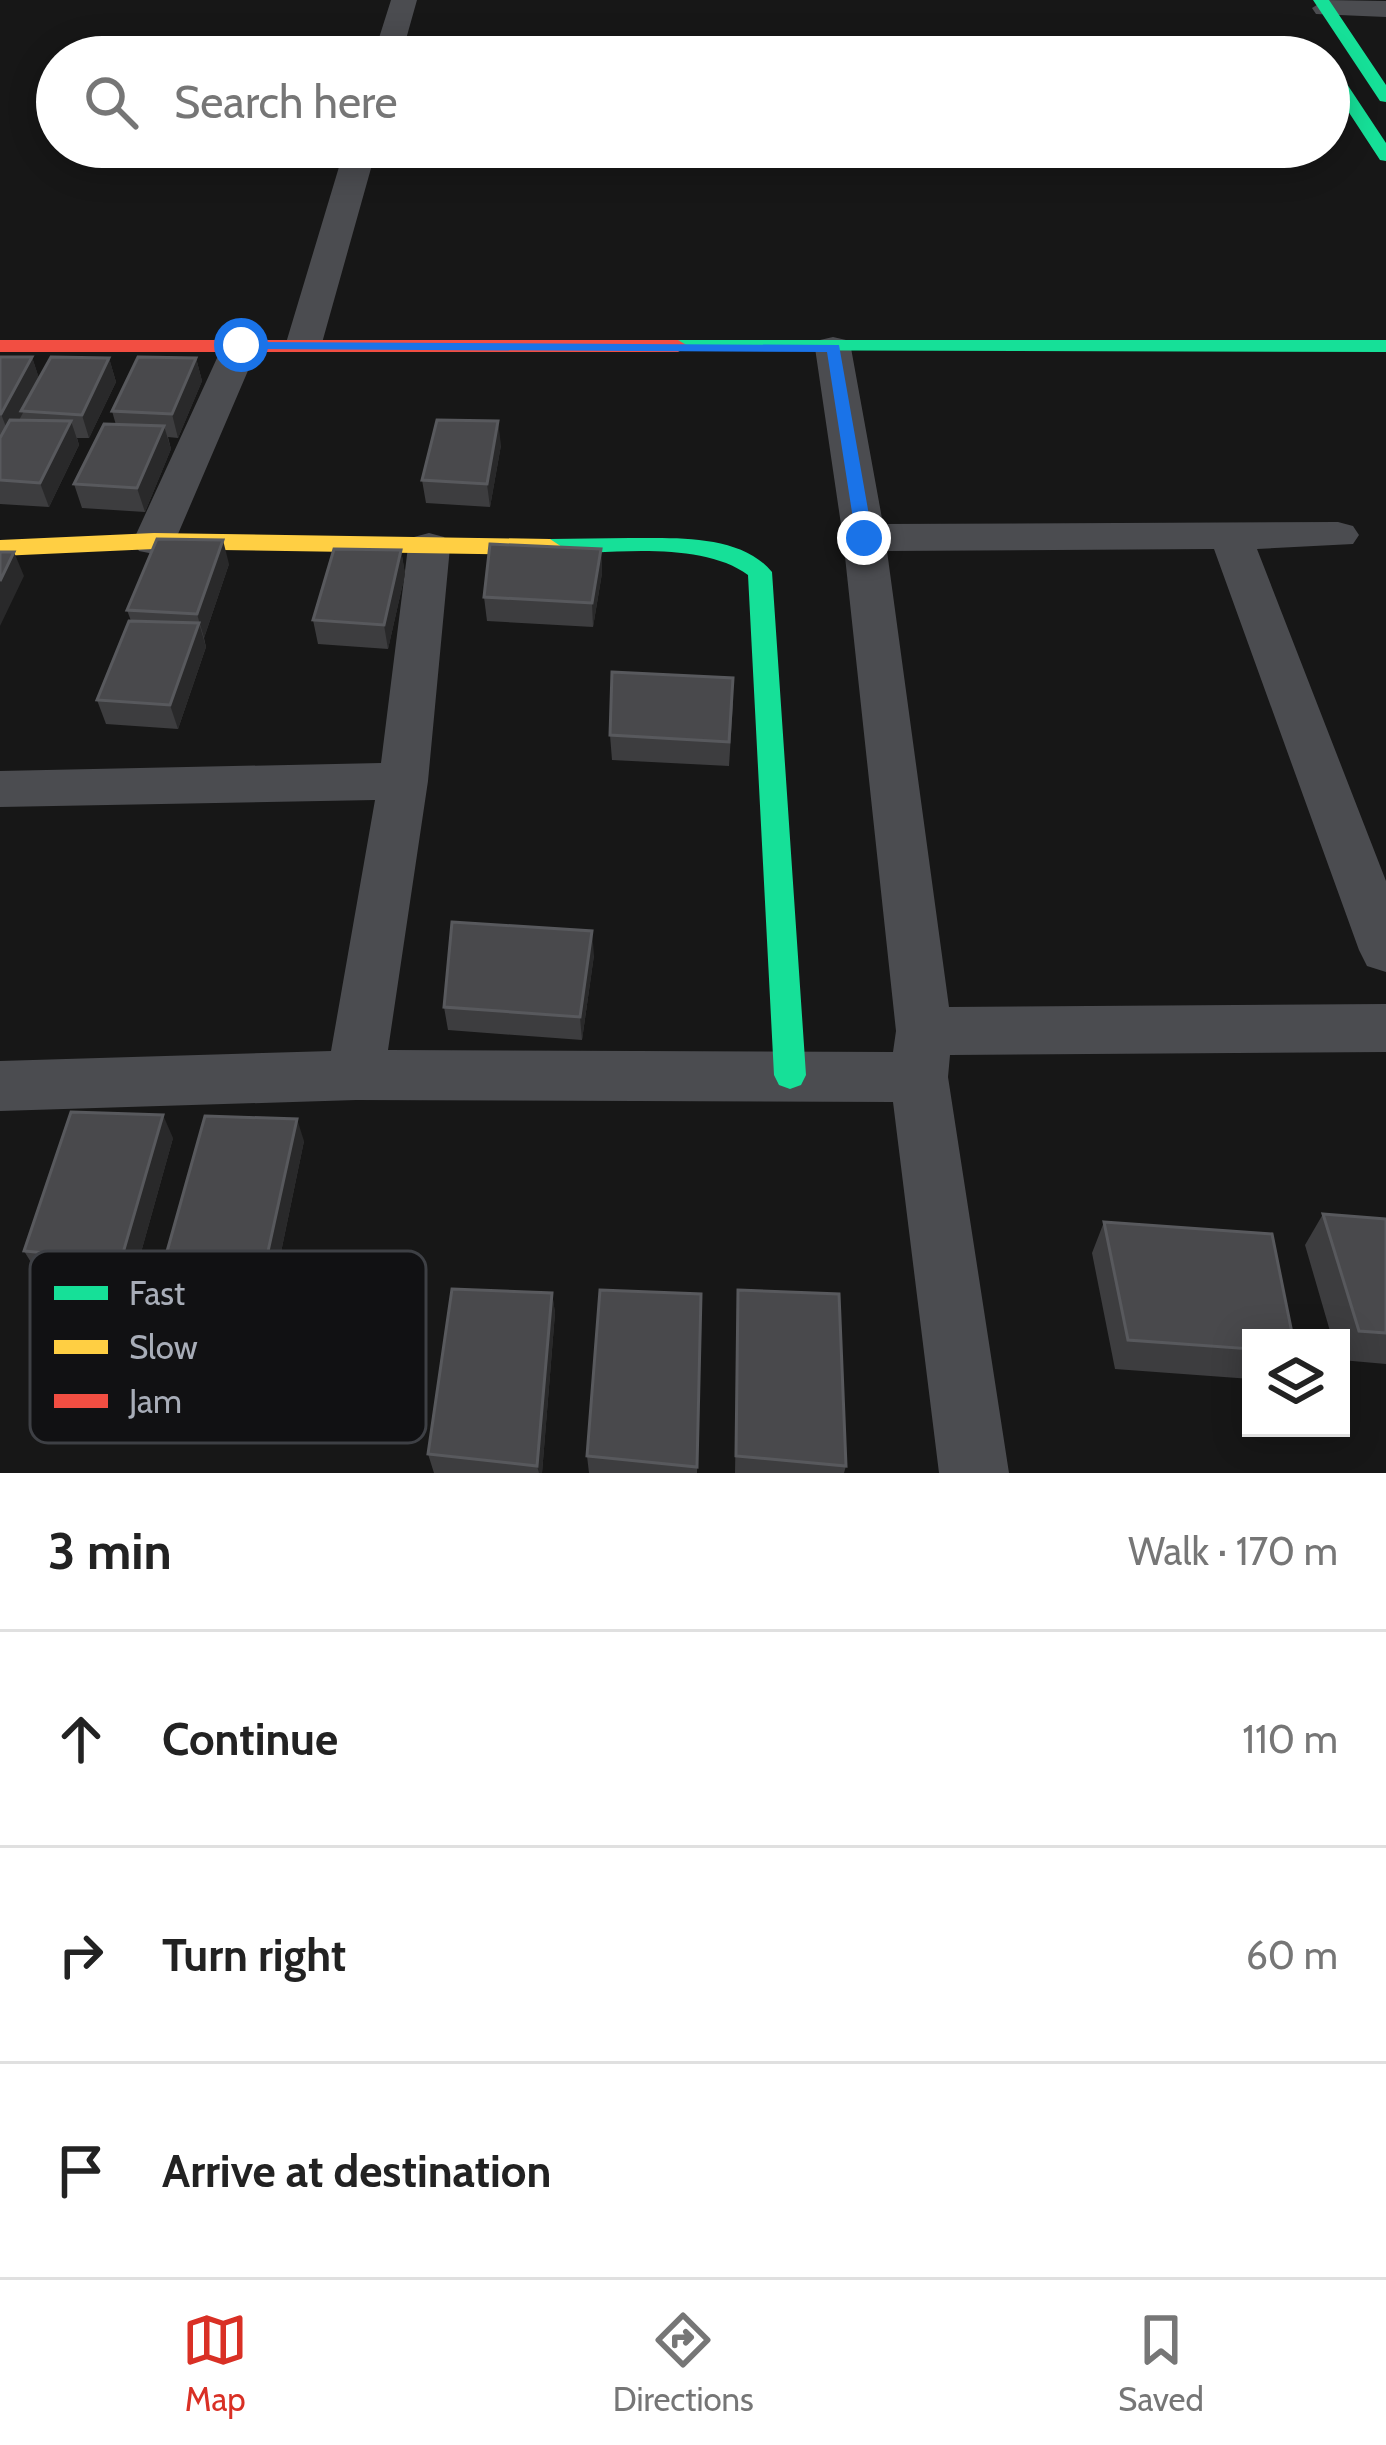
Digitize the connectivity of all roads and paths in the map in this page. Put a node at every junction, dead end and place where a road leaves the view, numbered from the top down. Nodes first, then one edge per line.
1 (404, 0) edge
2 (1323, 4) edge
3 (1386, 9) edge
4 (393, 36) edge
5 (1345, 36) edge
6 (1350, 44) edge
7 (1386, 97) edge
8 (1350, 101) edge
9 (1386, 156) edge
10 (355, 168) edge
11 (304, 343) junction
12 (241, 345) junction
13 (0, 346) edge
14 (1386, 346) edge
15 (833, 348) junction
16 (1230, 535) junction
17 (1338, 535) dead end
18 (864, 538) junction
19 (154, 541) junction
20 (0, 548) edge
21 (429, 548) junction
22 (403, 781) junction
23 (0, 789) edge
24 (1386, 950) edge
25 (1386, 1028) edge
26 (922, 1054) junction
27 (356, 1075) junction
28 (790, 1075) junction
29 (0, 1086) edge
30 (974, 1473) edge

1 - 4 street
2 - 3 street
2 - 5 street
6 - 7 street
8 - 9 street
10 - 11 street
11 - 12 street
11 - 15 street
12 - 13 street
12 - 19 street
14 - 15 street
15 - 18 street
16 - 17 street
16 - 18 street
16 - 24 street
18 - 26 street
19 - 20 street
19 - 21 street
21 - 22 street
21 - 28 street
22 - 23 street
22 - 27 street
25 - 26 street
26 - 28 street
26 - 30 street
27 - 28 street
27 - 29 street

